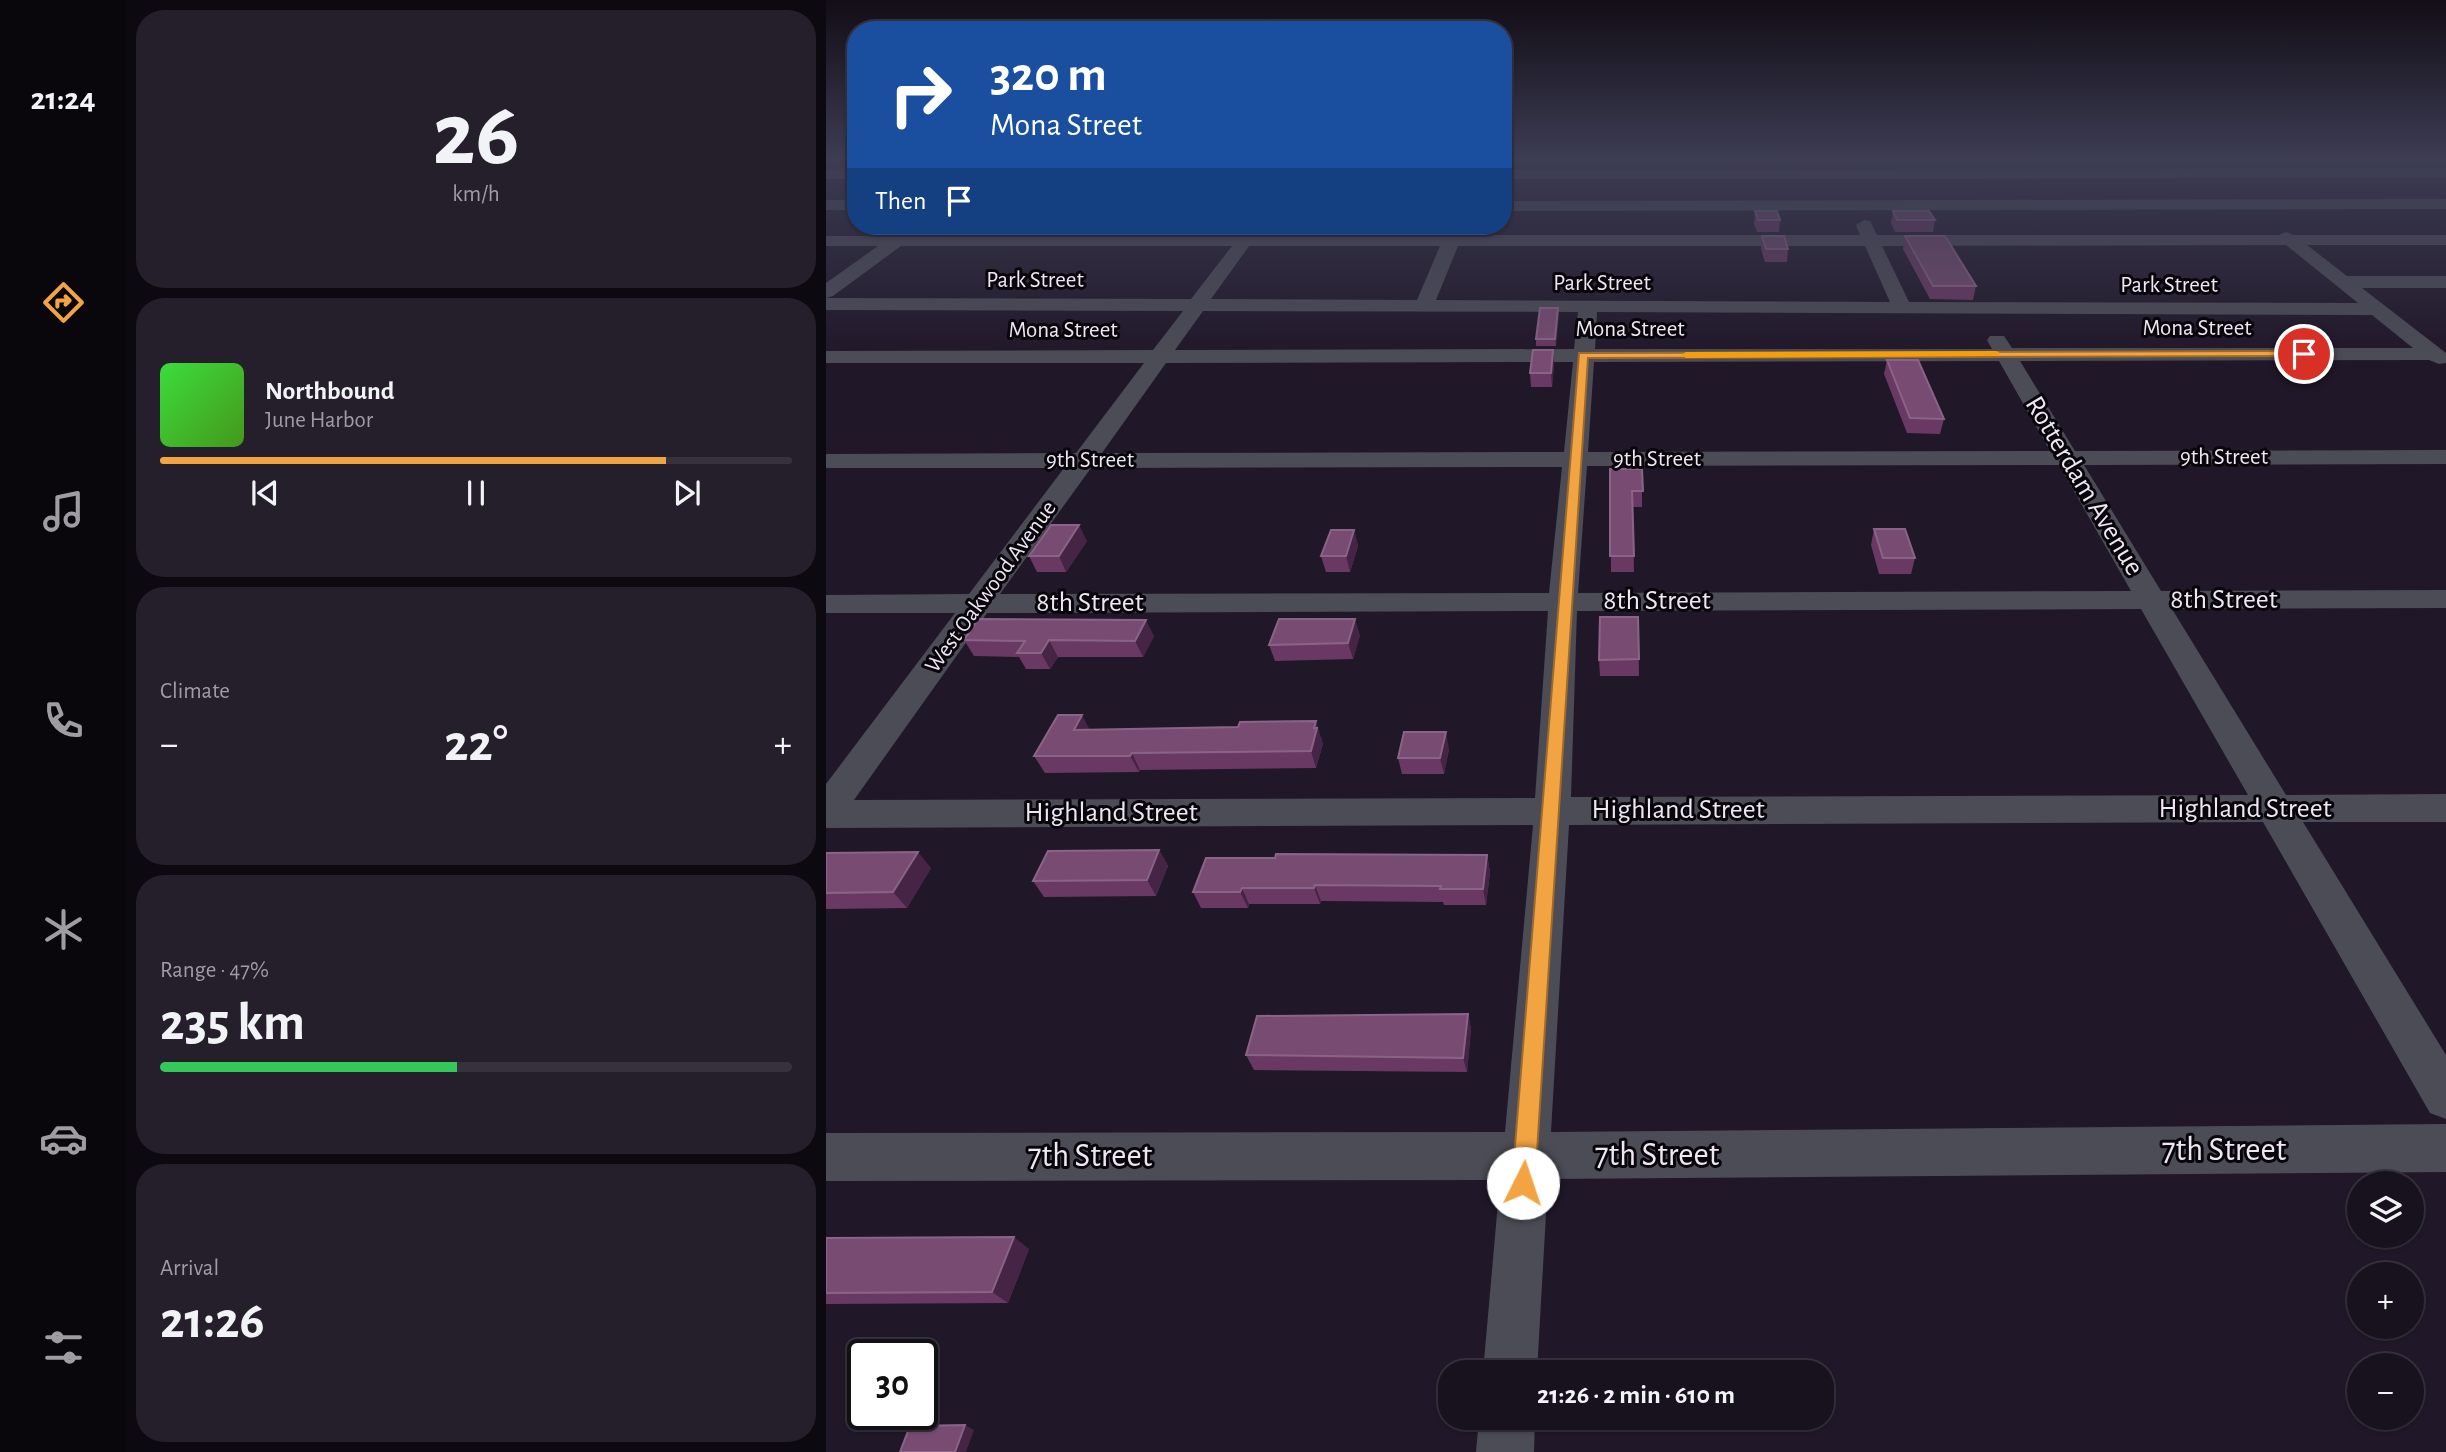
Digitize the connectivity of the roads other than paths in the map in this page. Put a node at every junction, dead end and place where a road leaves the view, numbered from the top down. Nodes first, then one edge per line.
1 (1864, 225) edge
2 (2271, 225) edge
3 (905, 235) edge
4 (1170, 235) edge
5 (1248, 235) edge
6 (1454, 235) edge
7 (1506, 235) edge
8 (2291, 240) junction
9 (2446, 240) edge
10 (826, 241) edge
11 (895, 242) junction
12 (1872, 242) junction
13 (2344, 282) junction
14 (2446, 282) edge
15 (826, 292) edge
16 (826, 304) edge
17 (1196, 306) junction
18 (1424, 306) junction
19 (1588, 307) junction
20 (1903, 309) junction
21 (1979, 309) junction
22 (2378, 309) junction
23 (2406, 331) junction
24 (2437, 331) dead end
25 (2006, 354) junction
26 (1583, 355) junction
27 (1159, 356) junction
28 (826, 357) edge
29 (2440, 359) edge
30 (2068, 457) junction
31 (2446, 457) edge
32 (1574, 459) junction
33 (1085, 460) junction
34 (826, 461) edge
35 (2446, 598) edge
36 (2152, 600) junction
37 (1563, 601) junction
38 (826, 604) edge
39 (978, 604) junction
40 (2276, 808) junction
41 (2446, 808) edge
42 (1552, 811) junction
43 (826, 813) edge
44 (2446, 1097) edge
45 (2446, 1148) edge
46 (1525, 1156) junction
47 (826, 1157) edge
48 (1511, 1360) edge
49 (1506, 1430) edge
50 (1505, 1452) edge

1 - 12 street
2 - 8 street
3 - 11 street
4 - 11 street
5 - 17 street, West Oakwood Avenue
6 - 18 street
7 - 12 street
8 - 9 street
8 - 12 street
8 - 13 street
10 - 11 street
11 - 15 street
12 - 20 street
13 - 14 street
13 - 22 street
16 - 17 street, Park Street
17 - 18 street, Park Street
17 - 27 street, West Oakwood Avenue
18 - 19 street, Park Street
19 - 20 street, Park Street
19 - 26 street
20 - 21 street, Park Street
21 - 22 street, Park Street
21 - 25 street, Rotterdam Avenue
22 - 23 street
23 - 24 street
23 - 29 street
25 - 26 street, Mona Street
25 - 29 street, Mona Street
25 - 30 street, Rotterdam Avenue
26 - 27 street, Mona Street
26 - 32 street
27 - 28 street, Mona Street
27 - 33 street, West Oakwood Avenue
30 - 31 street, 9th Street
30 - 32 street, 9th Street
30 - 36 street, Rotterdam Avenue
32 - 33 street, 9th Street
32 - 37 street
33 - 34 street, 9th Street
33 - 39 street, West Oakwood Avenue
35 - 36 street, 8th Street
36 - 37 street, 8th Street
36 - 40 street, Rotterdam Avenue
37 - 39 street, 8th Street
37 - 42 street
38 - 39 street, 8th Street
39 - 43 street, West Oakwood Avenue
40 - 41 street, Highland Street
40 - 42 street, Highland Street
40 - 44 street, Rotterdam Avenue
42 - 43 street, Highland Street
42 - 46 street
45 - 46 street, 7th Street
46 - 47 street, 7th Street
46 - 48 street
49 - 50 street

